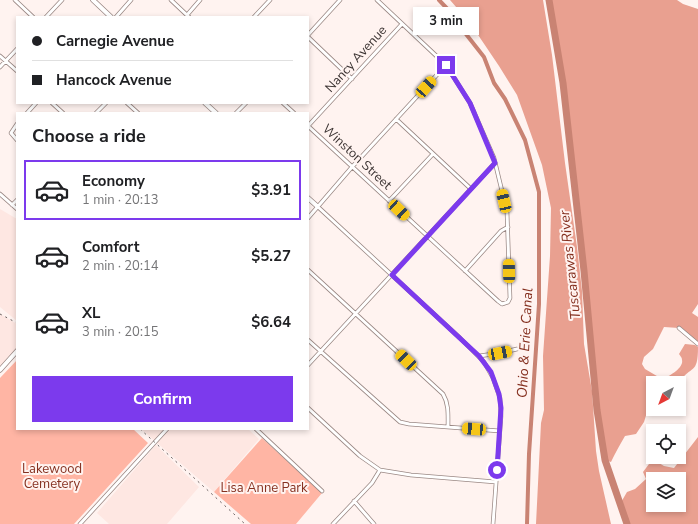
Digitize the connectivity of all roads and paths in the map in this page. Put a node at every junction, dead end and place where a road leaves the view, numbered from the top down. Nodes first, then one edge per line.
1 (15, 0) edge
2 (62, 0) edge
3 (93, 0) edge
4 (131, 0) edge
5 (171, 0) edge
6 (200, 0) edge
7 (270, 0) edge
8 (340, 0) edge
9 (377, 0) edge
10 (32, 16) edge
11 (47, 16) edge
12 (111, 16) edge
13 (117, 16) edge
14 (188, 16) edge
15 (255, 16) edge
16 (402, 24) junction
17 (309, 35) edge
18 (309, 37) edge
19 (16, 50) edge
20 (0, 56) edge
21 (6, 61) junction
22 (446, 65) junction
23 (0, 67) edge
24 (16, 70) edge
25 (352, 79) junction
26 (35, 104) edge
27 (53, 104) edge
28 (105, 104) edge
29 (128, 104) edge
30 (206, 104) edge
31 (245, 104) edge
32 (284, 104) edge
33 (28, 112) edge
34 (62, 112) edge
35 (97, 112) edge
36 (137, 112) edge
37 (215, 112) edge
38 (237, 112) edge
39 (293, 112) edge
40 (396, 119) junction
41 (309, 125) edge
42 (16, 126) edge
43 (309, 127) edge
44 (16, 139) edge
45 (433, 154) junction
46 (495, 163) junction
47 (352, 167) junction
48 (472, 189) junction
49 (0, 194) edge
50 (309, 199) edge
51 (16, 201) edge
52 (389, 201) junction
53 (12, 205) junction
54 (317, 206) junction
55 (16, 208) edge
56 (309, 217) edge
57 (508, 227) junction
58 (427, 236) junction
59 (309, 271) edge
60 (465, 271) junction
61 (392, 275) junction
62 (356, 314) junction
63 (679, 328) dead end
64 (309, 341) edge
65 (698, 344) edge
66 (517, 349) dead end
67 (16, 352) edge
68 (321, 352) junction
69 (479, 356) junction
70 (309, 364) edge
71 (0, 370) edge
72 (309, 409) edge
73 (448, 427) junction
74 (166, 430) edge
75 (257, 430) edge
76 (500, 431) junction
77 (380, 470) junction
78 (496, 482) junction
79 (322, 490) dead end
80 (354, 501) junction
81 (80, 524) edge
82 (333, 524) edge
83 (374, 524) edge
84 (493, 524) edge

1 - 10 street
2 - 11 street
3 - 12 street
4 - 13 street
5 - 14 street
6 - 14 street
7 - 15 street
8 - 17 street
9 - 16 street
16 - 22 street
16 - 25 street, Nancy Avenue
18 - 25 street
19 - 21 street
20 - 21 street
21 - 23 street
21 - 24 street
22 - 40 street
22 - 46 street
25 - 41 street, Nancy Avenue
26 - 33 street
27 - 34 street
28 - 35 street
29 - 36 street
30 - 37 street
31 - 38 street
32 - 39 street
40 - 45 street
40 - 47 street
42 - 44 street
43 - 47 street, Winston Street
45 - 48 street
45 - 52 street
46 - 48 street
46 - 57 street
47 - 52 street, Winston Street
47 - 54 street
48 - 58 street
49 - 53 street
50 - 54 street
51 - 53 street
52 - 58 street, Winston Street
53 - 55 street
54 - 56 street
54 - 61 street
57 - 60 street
57 - 60 street, Winston Street
58 - 60 street, Winston Street
58 - 61 street
59 - 62 street
61 - 62 street
61 - 69 street
62 - 68 street
62 - 73 street
63 - 65 street
64 - 68 street
66 - 69 street
67 - 71 street
68 - 70 street
68 - 73 street
69 - 76 street
72 - 77 street
73 - 76 street
74 - 81 street
75 - 79 street
76 - 78 street
77 - 78 street
77 - 80 street
78 - 84 street
80 - 82 street
80 - 83 street

